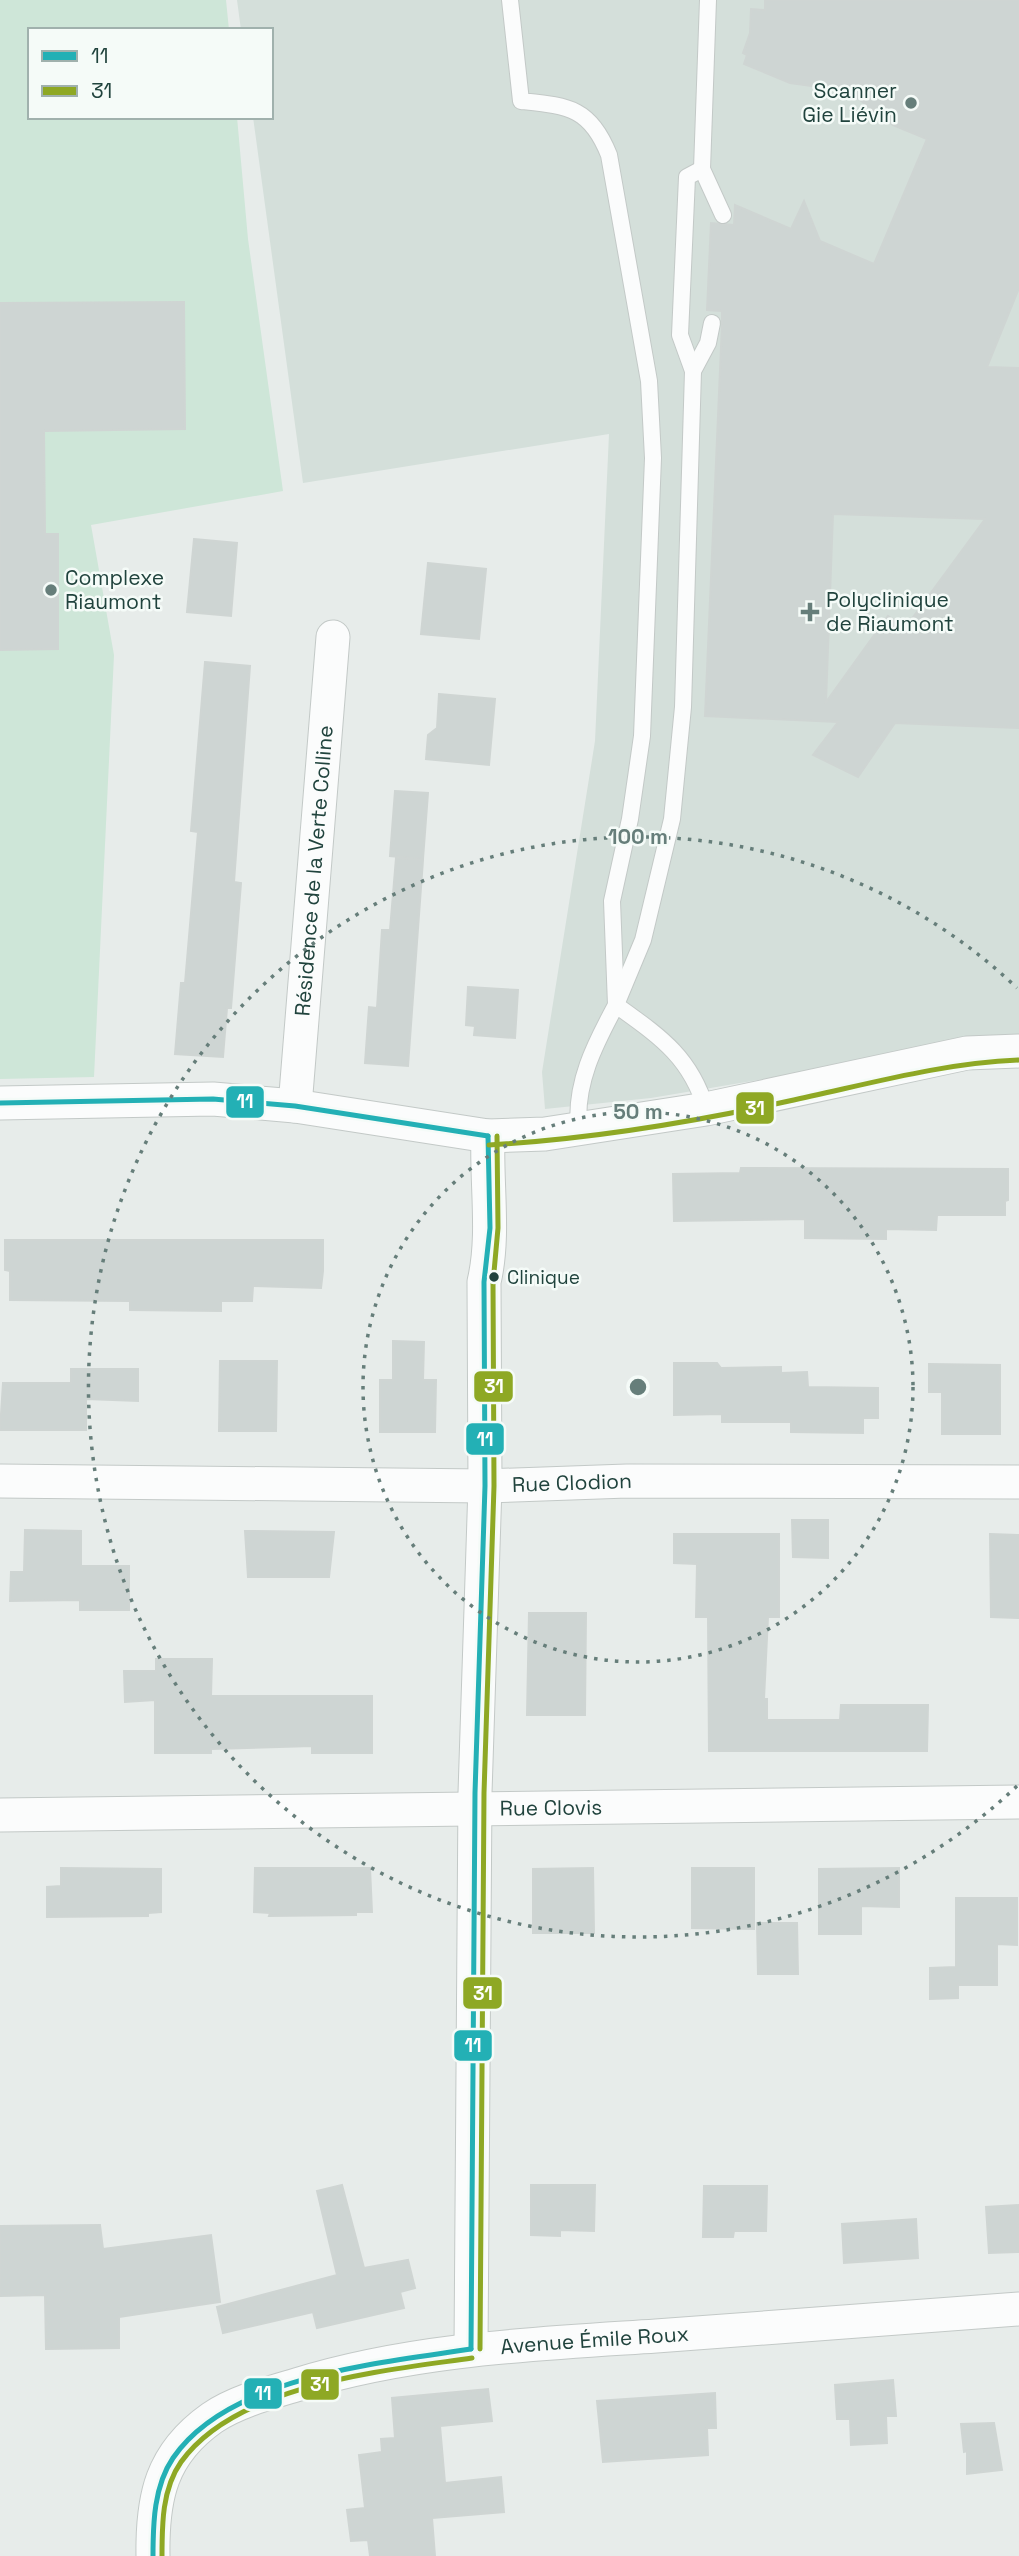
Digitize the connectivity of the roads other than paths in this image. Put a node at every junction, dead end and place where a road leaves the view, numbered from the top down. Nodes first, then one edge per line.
1 (510, 0) edge
2 (708, 0) edge
3 (702, 169) junction
4 (723, 215) dead end
5 (712, 323) dead end
6 (693, 371) junction
7 (333, 637) dead end
8 (616, 1004) junction
9 (1019, 1051) edge
10 (0, 1103) edge
11 (295, 1106) junction
12 (706, 1109) junction
13 (579, 1130) junction
14 (488, 1136) junction
15 (0, 1481) edge
16 (1019, 1482) edge
17 (485, 1486) junction
18 (1019, 1802) edge
19 (476, 1809) junction
20 (0, 1815) edge
21 (1019, 2309) edge
22 (471, 2349) junction
23 (153, 2556) edge

1 - 8 lane
2 - 3 lane
3 - 4 lane
3 - 6 lane
5 - 6 lane
6 - 8 lane
7 - 11 street, Résidence de la Verte Colline
8 - 12 lane
8 - 13 lane
9 - 12 street
10 - 11 street
11 - 14 street
12 - 13 street
13 - 14 street
14 - 17 street
15 - 17 street, Rue Clodion
16 - 17 street, Rue Clodion
17 - 19 street
18 - 19 street, Rue Clovis
19 - 20 street, Rue Clovis
19 - 22 street
21 - 22 street, Avenue Émile Roux
22 - 23 street, Avenue Émile Roux

